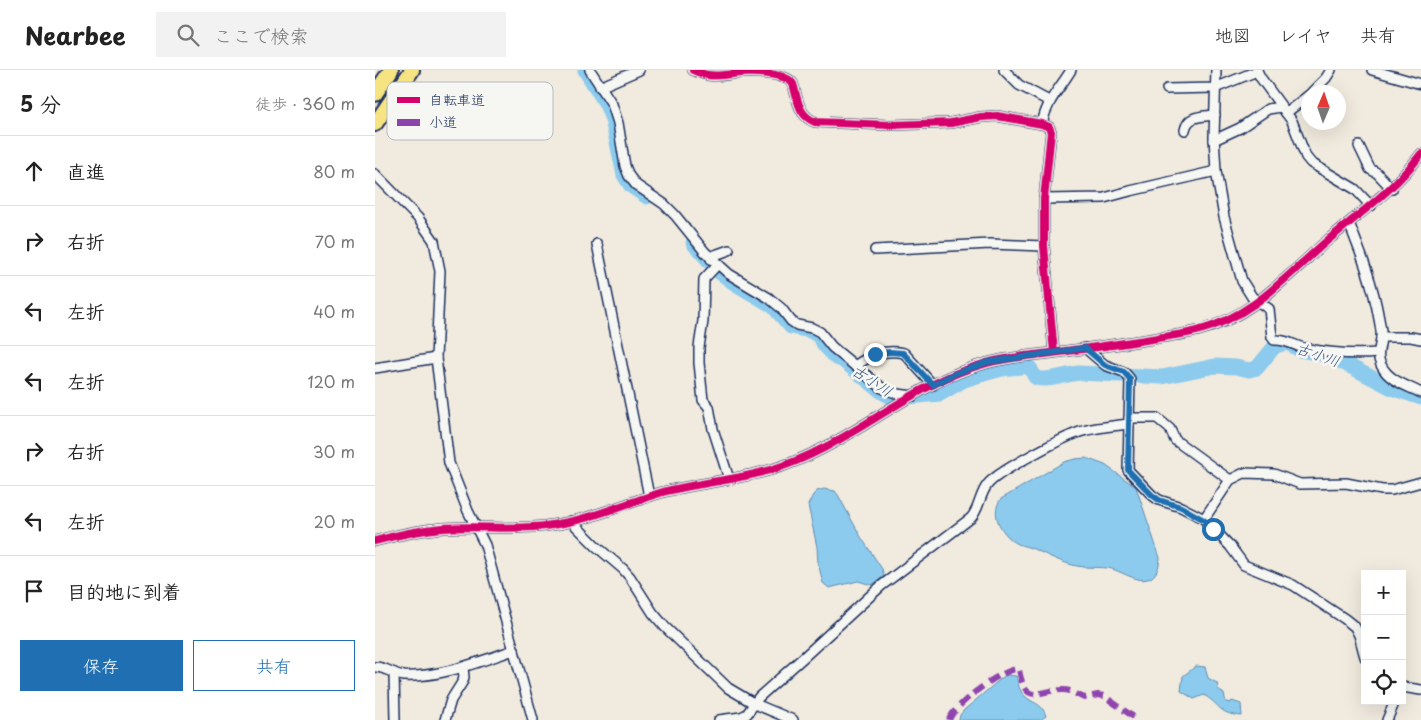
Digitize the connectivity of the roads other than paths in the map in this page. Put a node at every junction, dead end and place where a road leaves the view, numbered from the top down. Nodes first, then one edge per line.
1 (391, 70) edge
2 (412, 70) edge
3 (590, 70) edge
4 (639, 70) edge
5 (693, 70) edge
6 (793, 70) edge
7 (1005, 70) edge
8 (1071, 70) edge
9 (1216, 70) edge
10 (1257, 70) edge
11 (1331, 70) edge
12 (1372, 70) edge
13 (791, 80) junction
14 (404, 82) edge
15 (1421, 84) edge
16 (1320, 85) edge
17 (600, 87) junction
18 (1215, 88) junction
19 (1167, 89) dead end
20 (375, 94) edge
21 (1301, 100) edge
22 (1049, 101) junction
23 (387, 106) edge
24 (1284, 110) junction
25 (1215, 115) junction
26 (375, 124) edge
27 (1042, 124) junction
28 (1185, 130) dead end
29 (1214, 140) junction
30 (1359, 146) dead end
31 (1421, 154) edge
32 (1216, 171) junction
33 (375, 174) edge
34 (1392, 188) junction
35 (1044, 199) junction
36 (1371, 206) junction
37 (1349, 223) junction
38 (597, 244) dead end
39 (1044, 246) junction
40 (729, 250) dead end
41 (875, 250) dead end
42 (715, 261) junction
43 (1259, 301) junction
44 (1381, 337) junction
45 (1421, 338) edge
46 (1085, 348) junction
47 (1054, 352) junction
48 (1378, 353) junction
49 (436, 358) junction
50 (855, 366) junction
51 (375, 368) edge
52 (933, 385) junction
53 (1421, 393) edge
54 (913, 396) junction
55 (1129, 421) junction
56 (729, 478) junction
57 (1230, 480) junction
58 (1421, 482) edge
59 (649, 496) junction
60 (1204, 520) junction
61 (571, 521) junction
62 (476, 527) junction
63 (375, 541) edge
64 (1361, 642) edge
65 (514, 650) junction
66 (375, 667) edge
67 (463, 668) junction
68 (394, 673) junction
69 (1406, 688) edge
70 (1421, 690) edge
71 (755, 704) junction
72 (1393, 705) edge
73 (395, 720) edge
74 (445, 720) edge
75 (533, 720) edge
76 (719, 720) edge
77 (793, 720) edge
78 (1387, 720) edge

1 - 20 highway
2 - 14 highway
3 - 17 street
4 - 17 street
5 - 13 street
6 - 13 street
7 - 22 street
8 - 22 street
9 - 18 street
10 - 18 street
10 - 24 street
11 - 16 street
12 - 15 street
13 - 27 street
17 - 42 street
18 - 19 street
18 - 25 street
21 - 24 street
22 - 27 street
23 - 26 highway
24 - 29 street
24 - 36 street
25 - 28 street
25 - 29 street
27 - 35 street
29 - 32 street
30 - 34 street
31 - 34 street
32 - 35 street
32 - 43 street
33 - 49 street
34 - 36 street
35 - 39 street
36 - 37 street
37 - 43 street
37 - 44 street
38 - 59 street
39 - 41 street
39 - 47 street
40 - 42 street
42 - 50 street
42 - 56 street
43 - 46 street
43 - 48 street
44 - 45 street
44 - 48 street
46 - 47 street
46 - 55 street
47 - 52 street
48 - 53 street
49 - 51 street
49 - 62 street
50 - 52 street
50 - 54 street
52 - 54 street
54 - 56 street
55 - 57 street
55 - 60 street
55 - 71 street
56 - 59 street
57 - 58 street
57 - 60 street
59 - 61 street
60 - 64 street
61 - 62 street
61 - 71 street
62 - 63 street
62 - 65 street
65 - 67 street
65 - 75 street
66 - 68 street
67 - 68 street
67 - 74 street
68 - 73 street
69 - 70 street
71 - 76 street
71 - 77 street
72 - 78 street

